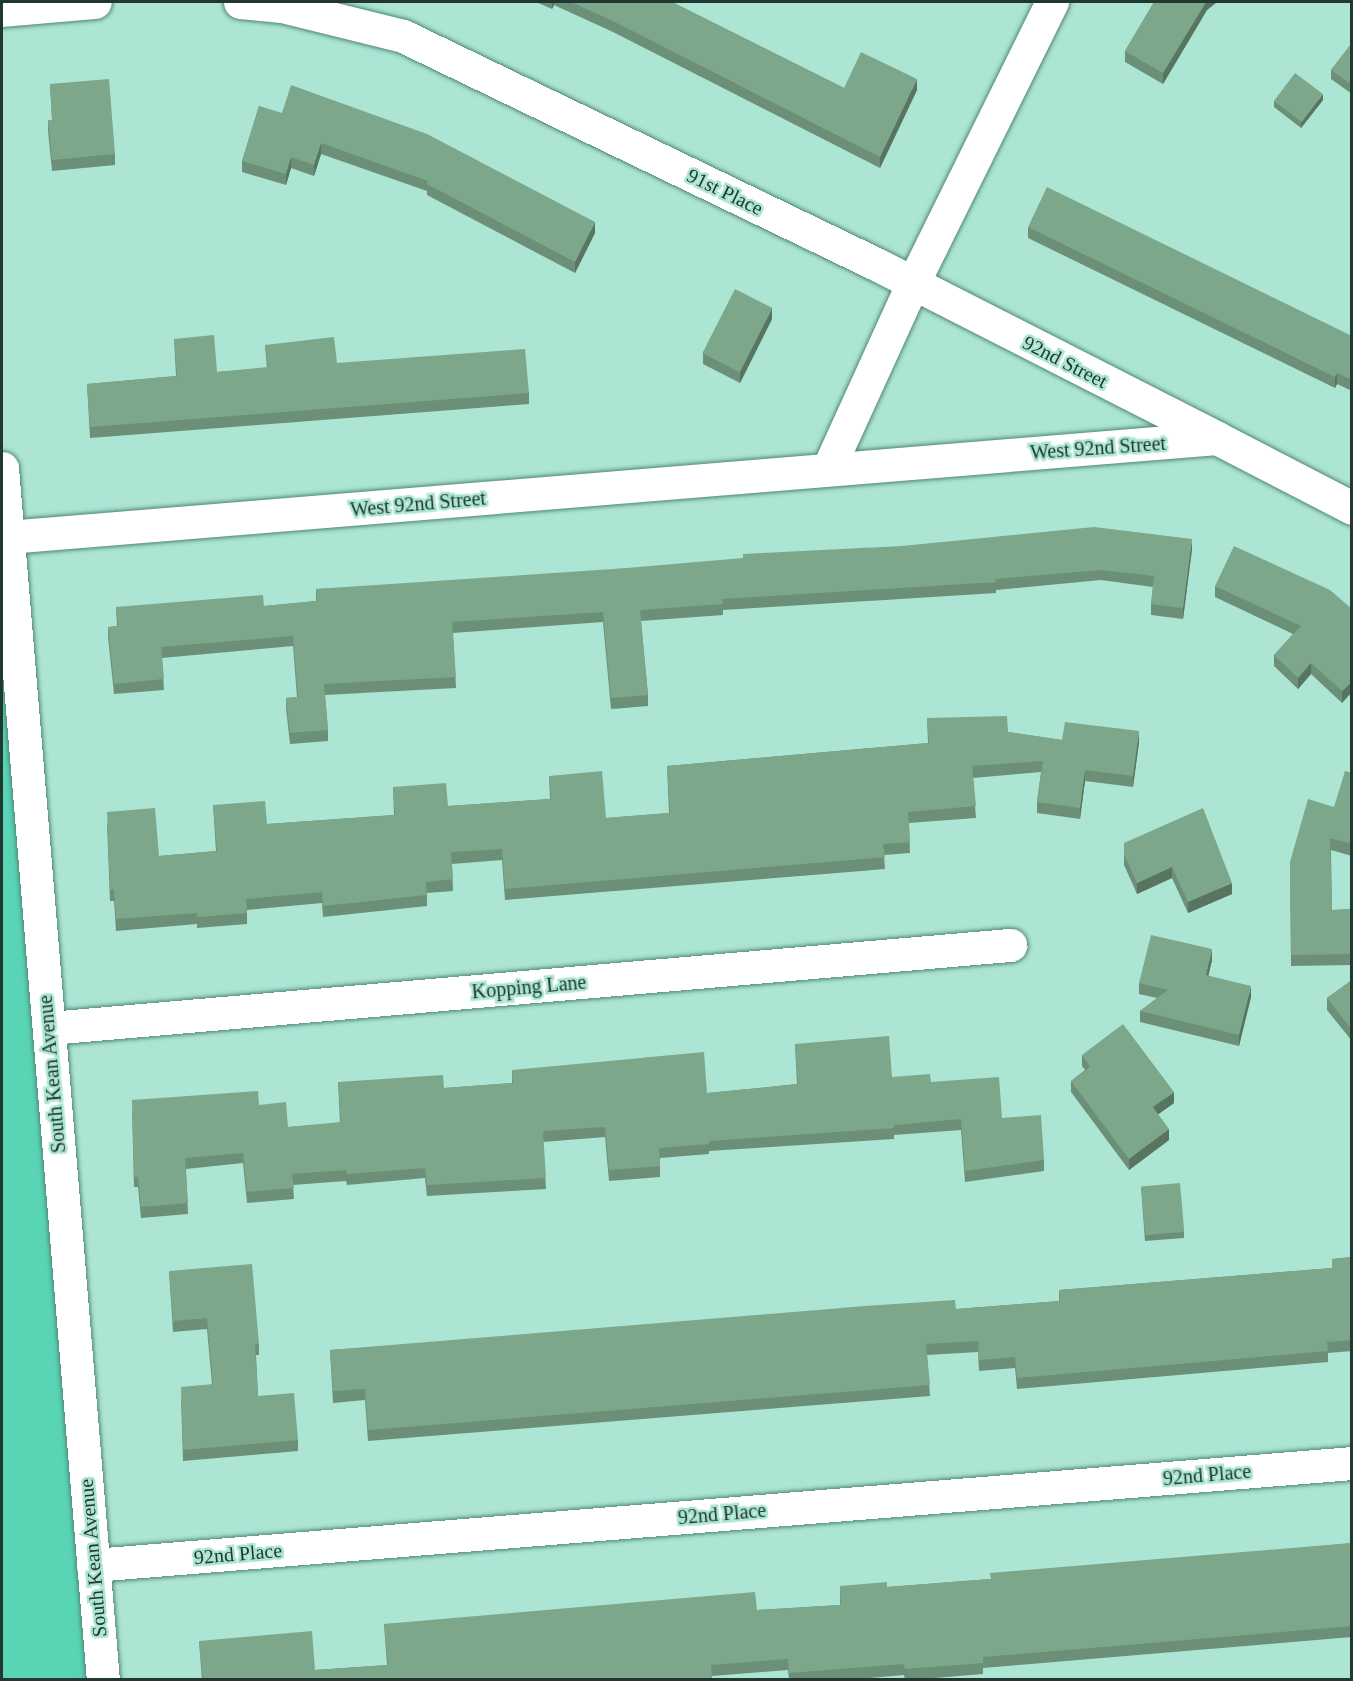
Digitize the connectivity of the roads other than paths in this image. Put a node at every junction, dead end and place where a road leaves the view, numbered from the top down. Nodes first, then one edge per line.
1 (95, 2) edge
2 (240, 2) edge
3 (1052, 2) edge
4 (2, 10) edge
5 (912, 285) junction
6 (1217, 438) junction
7 (2, 468) edge
8 (828, 470) junction
9 (1352, 508) edge
10 (7, 537) junction
11 (1010, 945) dead end
12 (48, 1028) junction
13 (1352, 1463) edge
14 (93, 1565) junction
15 (103, 1680) edge

1 - 4 street
2 - 5 street, 91st Place
3 - 5 street
5 - 6 street, 92nd Street
5 - 8 street
6 - 8 street, West 92nd Street
6 - 9 street
7 - 10 street, South Kean Avenue
8 - 10 street, West 92nd Street
10 - 12 street, South Kean Avenue
11 - 12 street, Kopping Lane
12 - 14 street, South Kean Avenue
13 - 14 street, 92nd Place
14 - 15 street, South Kean Avenue

